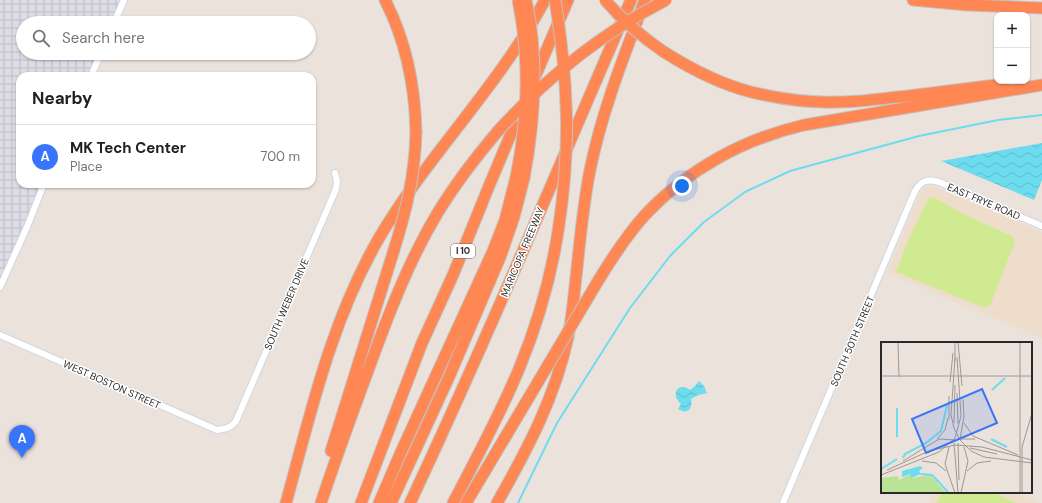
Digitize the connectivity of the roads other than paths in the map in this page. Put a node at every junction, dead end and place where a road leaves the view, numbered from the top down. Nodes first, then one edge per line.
1 (124, 0) edge
2 (385, 0) edge
3 (518, 0) edge
4 (526, 0) edge
5 (544, 0) edge
6 (555, 0) edge
7 (568, 0) edge
8 (605, 0) edge
9 (631, 0) edge
10 (645, 0) edge
11 (666, 0) edge
12 (913, 0) edge
13 (1042, 8) edge
14 (117, 16) edge
15 (98, 60) edge
16 (93, 72) edge
17 (1042, 78) edge
18 (1030, 80) edge
19 (1002, 84) edge
20 (1042, 85) edge
21 (335, 173) dead end
22 (924, 181) joint
23 (42, 188) edge
24 (1042, 226) edge
25 (0, 287) edge
26 (0, 335) edge
27 (225, 430) joint
28 (286, 503) edge
29 (315, 503) edge
30 (321, 503) edge
31 (361, 503) edge
32 (379, 503) edge
33 (391, 503) edge
34 (410, 503) edge
35 (453, 503) edge
36 (466, 503) edge
37 (497, 503) edge
38 (783, 503) edge

1 - 14 street
2 - 29 highway, bridge
3 - 32 highway, bridge
4 - 33 highway, bridge
5 - 28 highway
6 - 35 highway, bridge
7 - 31 highway, I 10
8 - 19 highway, bridge
9 - 34 highway, MARICOPA FREEWAY
10 - 37 highway
11 - 30 highway, bridge
12 - 13 highway
15 - 16 street
17 - 18 highway
20 - 36 highway, bridge
21 - 27 street, SOUTH WEBER DRIVE
22 - 24 street, EAST FRYE ROAD
22 - 38 street, SOUTH 50TH STREET
23 - 25 street
26 - 27 street, WEST BOSTON STREET

